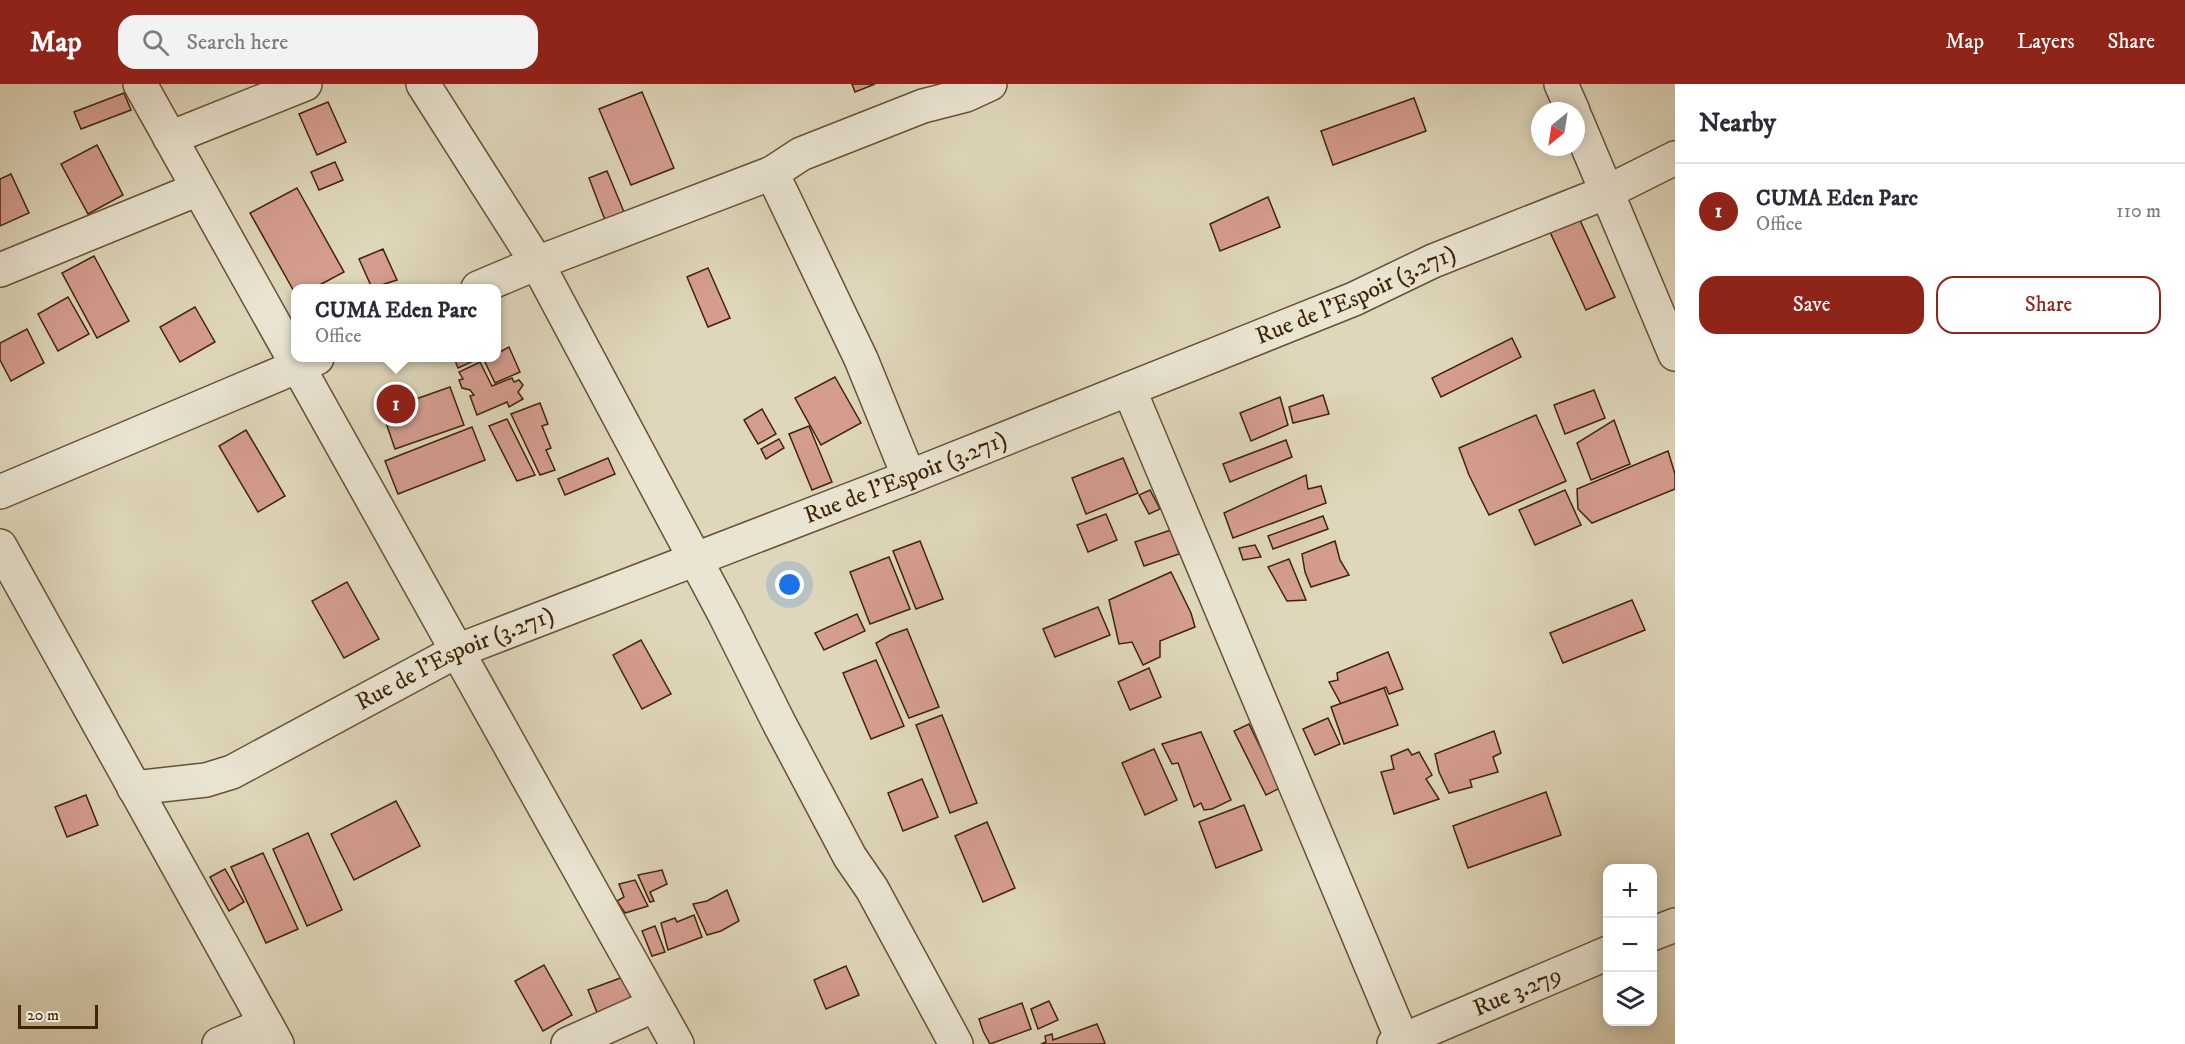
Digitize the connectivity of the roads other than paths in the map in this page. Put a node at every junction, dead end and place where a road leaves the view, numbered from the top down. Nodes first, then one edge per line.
1 (140, 84) edge
2 (305, 84) edge
3 (423, 84) edge
4 (990, 84) edge
5 (1562, 84) edge
6 (1569, 102) edge
7 (170, 138) junction
8 (1585, 140) edge
9 (1675, 158) edge
10 (772, 173) junction
11 (198, 189) junction
12 (1607, 192) junction
13 (537, 263) junction
14 (0, 270) edge
15 (487, 284) edge
16 (291, 337) edge
17 (1675, 354) edge
18 (307, 362) edge
19 (1129, 389) junction
20 (909, 477) junction
21 (0, 492) edge
22 (0, 546) edge
23 (695, 560) junction
24 (457, 651) junction
25 (134, 788) junction
26 (1675, 925) edge
27 (1657, 932) edge
28 (1603, 955) edge
29 (655, 1005) junction
30 (272, 1034) edge
31 (1400, 1043) edge
32 (219, 1044) edge
33 (568, 1044) edge
34 (677, 1044) edge
35 (956, 1044) edge

1 - 7 street
2 - 7 street
3 - 13 street
4 - 10 street
5 - 6 street
7 - 11 street
8 - 12 street
9 - 12 street, Rue de l'Espoir (3.271)
10 - 13 street
10 - 20 street
11 - 14 street
11 - 16 street
12 - 17 street
12 - 19 street, Rue de l'Espoir (3.271)
13 - 15 street
13 - 23 street
18 - 21 street
18 - 24 street
19 - 20 street, Rue de l'Espoir (3.271)
19 - 31 street
20 - 23 street, Rue de l'Espoir (3.271)
22 - 25 street
23 - 24 street, Rue de l'Espoir (3.271)
23 - 35 street
24 - 25 street, Rue de l'Espoir (3.271)
24 - 29 street
25 - 30 street
26 - 27 street
28 - 31 street, Rue 3.279
29 - 33 street
29 - 34 street
30 - 32 street

